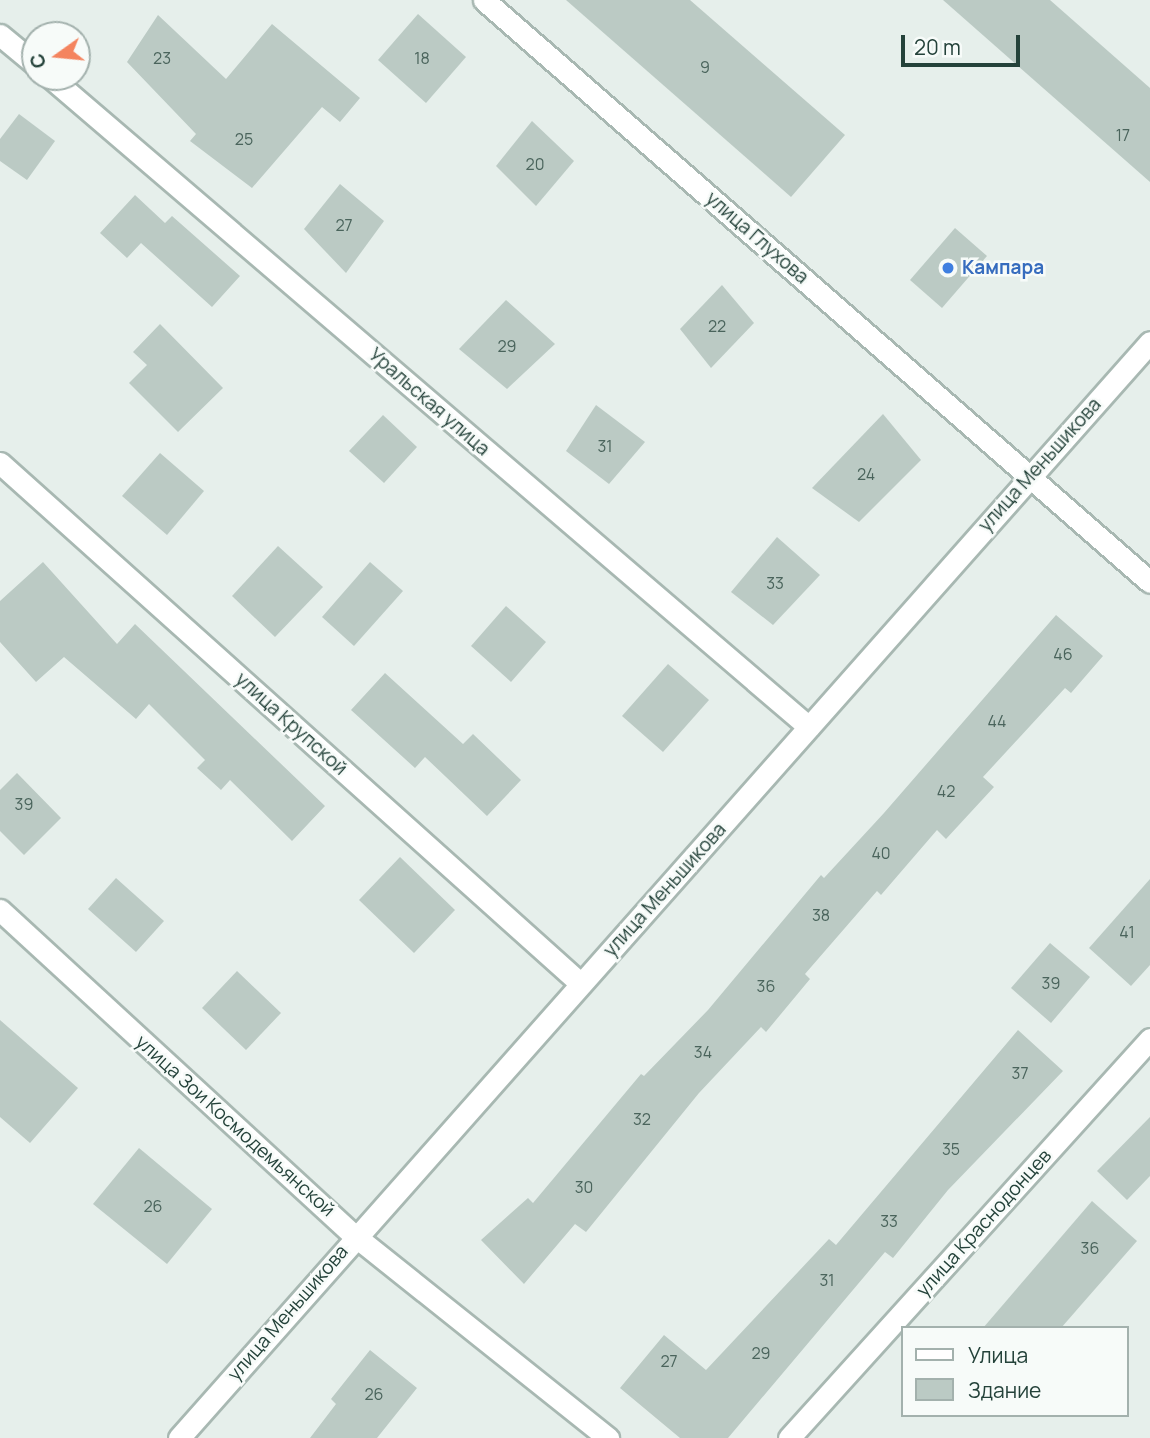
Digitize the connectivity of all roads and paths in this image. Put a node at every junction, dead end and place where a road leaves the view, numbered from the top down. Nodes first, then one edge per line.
1 (484, 0) edge
2 (0, 34) edge
3 (21, 52) edge
4 (66, 91) edge
5 (1150, 342) edge
6 (0, 463) edge
7 (1030, 476) junction
8 (1150, 582) edge
9 (809, 727) junction
10 (0, 910) edge
11 (581, 984) junction
12 (1150, 1038) edge
13 (355, 1236) junction
14 (179, 1438) edge
15 (608, 1438) edge
16 (789, 1438) edge

1 - 7 street, улица Глухова
2 - 3 street
4 - 9 street, Уральская улица
5 - 7 street, улица Меньшикова
6 - 11 street, улица Крупской
7 - 8 street, улица Глухова
7 - 9 street, улица Меньшикова
9 - 11 street, улица Меньшикова
10 - 13 street, улица Зои Космодемьянской
11 - 13 street, улица Меньшикова
12 - 16 street, улица Краснодонцев
13 - 14 street, улица Меньшикова
13 - 15 street, улица Зои Космодемьянской

